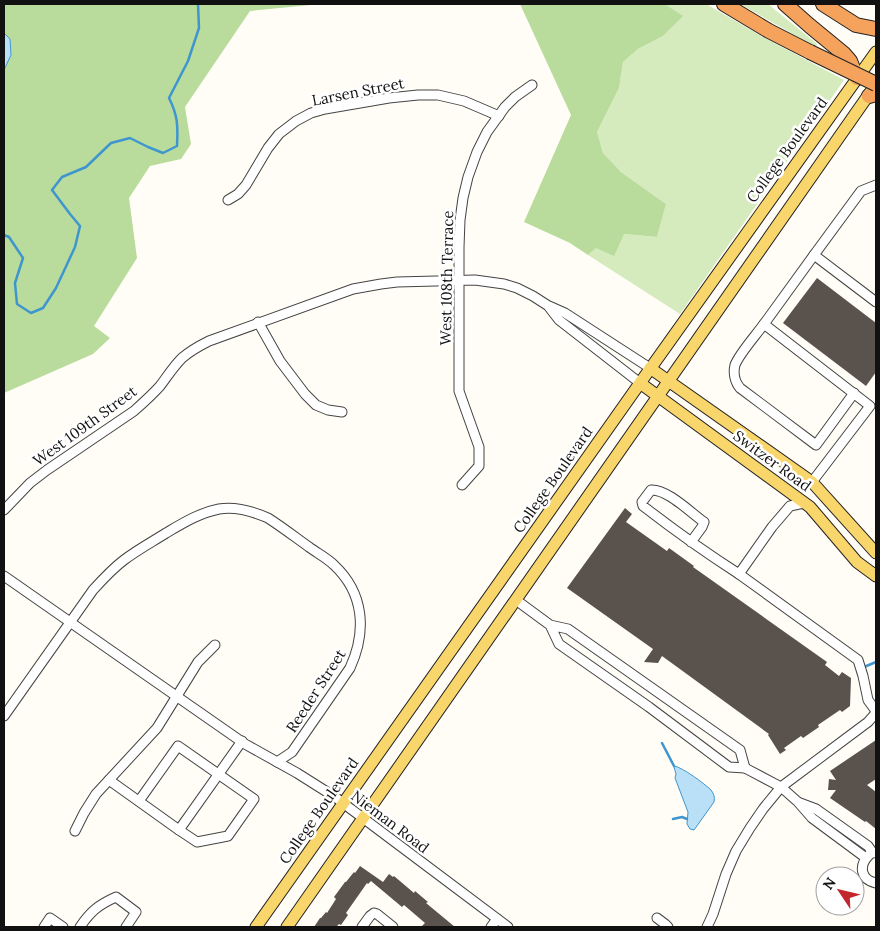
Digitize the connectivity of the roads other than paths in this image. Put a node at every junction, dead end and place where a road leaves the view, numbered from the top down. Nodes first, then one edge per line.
1 (724, 4) edge
2 (785, 4) edge
3 (823, 4) edge
4 (876, 29) edge
5 (876, 52) edge
6 (857, 78) junction
7 (532, 85) dead end
8 (874, 90) edge
9 (498, 116) junction
10 (876, 185) edge
11 (228, 200) dead end
12 (814, 255) junction
13 (460, 280) junction
14 (876, 302) edge
15 (547, 305) junction
16 (258, 322) junction
17 (764, 324) junction
18 (604, 337) junction
19 (596, 348) junction
20 (650, 368) junction
21 (670, 381) junction
22 (640, 383) junction
23 (854, 393) junction
24 (658, 397) junction
25 (342, 412) dead end
26 (815, 484) junction
27 (462, 485) dead end
28 (804, 503) junction
29 (4, 510) edge
30 (691, 542) junction
31 (876, 553) edge
32 (739, 574) junction
33 (4, 576) edge
34 (876, 576) edge
35 (516, 600) junction
36 (71, 622) junction
37 (550, 626) junction
38 (215, 645) dead end
39 (648, 686) junction
40 (176, 696) junction
41 (639, 700) junction
42 (876, 712) edge
43 (4, 716) edge
44 (242, 741) junction
45 (278, 762) junction
46 (745, 768) junction
47 (218, 774) junction
48 (109, 780) junction
49 (781, 787) junction
50 (139, 802) junction
51 (343, 803) junction
52 (364, 818) junction
53 (180, 830) junction
54 (75, 831) dead end
55 (872, 855) edge
56 (876, 883) edge
57 (657, 918) dead end
58 (497, 919) junction
59 (44, 927) edge
60 (63, 927) edge
61 (80, 927) edge
62 (126, 927) edge
63 (256, 927) edge
64 (287, 927) edge
65 (362, 927) edge
66 (393, 927) edge
67 (491, 927) edge
68 (505, 927) edge
69 (668, 927) edge
70 (707, 927) edge

1 - 8 highway, bridge
2 - 6 highway
3 - 4 highway
5 - 6 main road, College Boulevard
6 - 20 main road, College Boulevard
7 - 9 street, West 108th Terrace
8 - 21 main road
9 - 11 street, Larsen Street
9 - 13 street, West 108th Terrace
10 - 12 street
12 - 14 street
12 - 17 street
13 - 15 street, West 109th Street
13 - 16 street, West 109th Street
13 - 27 street, West 108th Terrace
15 - 18 street, West 109th Street
15 - 19 street, West 109th Street
16 - 25 street
16 - 29 street, West 109th Street
17 - 23 street
17 - 23 street
18 - 19 street
18 - 20 street, West 109th Street
19 - 22 street, West 109th Street
20 - 21 main road, Switzer Road
20 - 22 main road, College Boulevard
21 - 24 main road
21 - 26 main road, Switzer Road
22 - 24 main road, Switzer Road
22 - 51 main road, College Boulevard
23 - 26 street
24 - 28 main road, Switzer Road
24 - 35 main road
26 - 28 main road
26 - 31 main road, Switzer Road
28 - 32 street
28 - 34 main road, Switzer Road
30 - 30 street
30 - 32 street
32 - 42 street
33 - 36 street, Nieman Road
35 - 37 street
35 - 52 main road
36 - 40 street, Nieman Road
36 - 43 street
36 - 45 street, Reeder Street
37 - 39 street
37 - 41 street
38 - 40 street
39 - 41 street
39 - 46 street
40 - 44 street, Nieman Road
40 - 48 street
41 - 46 street
42 - 49 street
44 - 45 street, Nieman Road
44 - 47 street
45 - 51 street, Nieman Road
46 - 49 street
47 - 50 street
47 - 53 street
47 - 53 street
48 - 50 street
48 - 54 street
49 - 55 street
49 - 70 street
50 - 53 street
51 - 52 street, Nieman Road
51 - 63 main road, College Boulevard
52 - 58 street, Nieman Road
52 - 64 main road
55 - 56 street
57 - 69 street
58 - 67 street
58 - 68 street, Nieman Road
59 - 60 street
61 - 62 street
65 - 66 street

